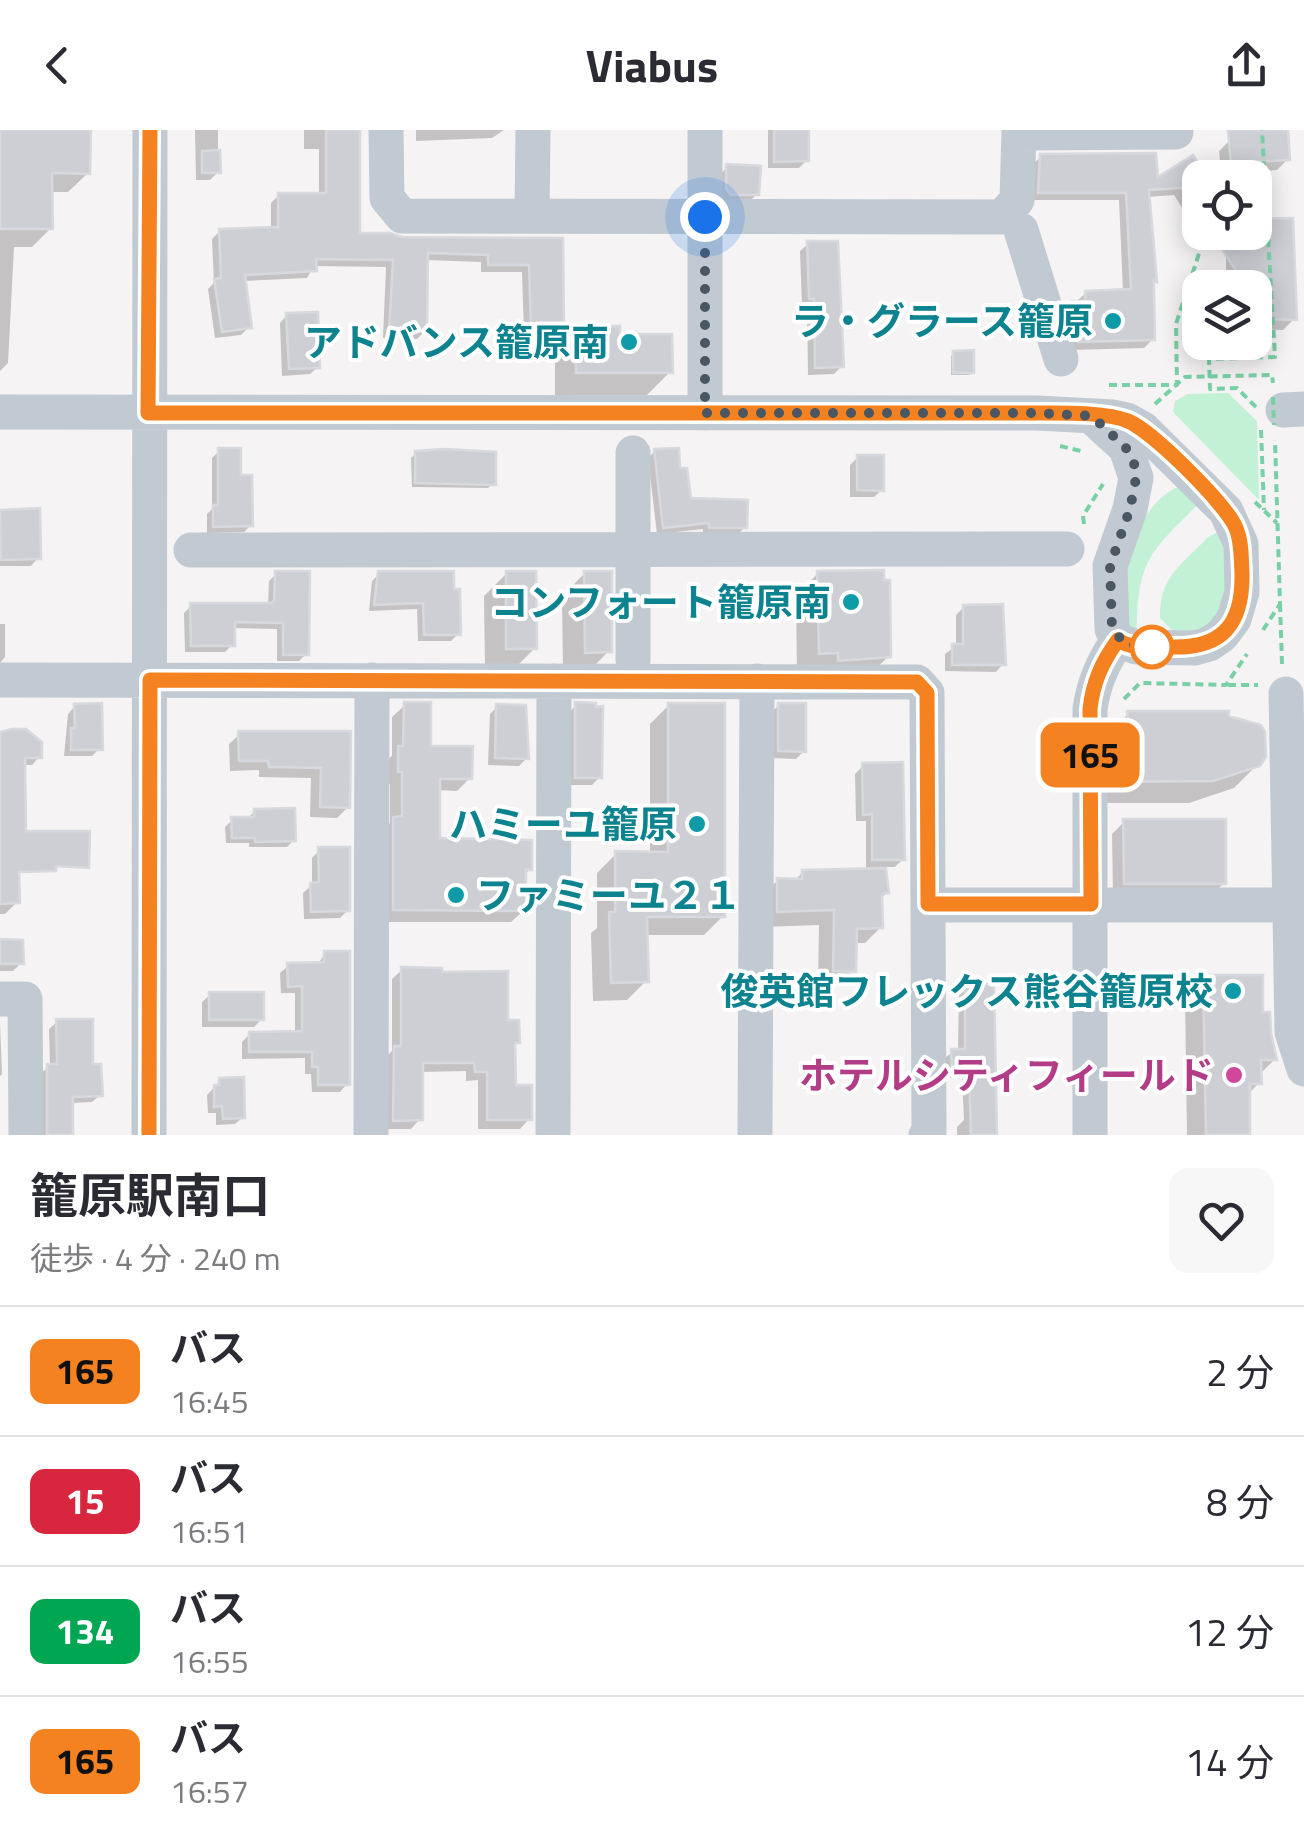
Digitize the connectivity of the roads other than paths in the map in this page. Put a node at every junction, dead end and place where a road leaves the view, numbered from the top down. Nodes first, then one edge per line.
1 (150, 130) edge
2 (386, 130) edge
3 (533, 130) edge
4 (705, 130) edge
5 (1019, 131) edge
6 (1176, 132) edge
7 (532, 216) junction
8 (705, 217) junction
9 (1021, 230) dead end
10 (1061, 359) dead end
11 (0, 412) edge
12 (148, 413) junction
13 (705, 413) junction
14 (1092, 416) junction
15 (633, 453) dead end
16 (1189, 473) junction
17 (1120, 538) junction
18 (192, 550) dead end
19 (633, 550) junction
20 (1068, 550) dead end
21 (1118, 640) junction
22 (633, 660) dead end
23 (0, 680) edge
24 (150, 680) junction
25 (372, 680) junction
26 (554, 680) junction
27 (757, 681) junction
28 (1284, 690) road end
29 (928, 904) junction
30 (1091, 904) junction
31 (1290, 913) junction
32 (0, 999) edge
33 (1304, 1069) edge
34 (26, 1135) edge
35 (149, 1135) edge
36 (371, 1135) edge
37 (553, 1135) edge
38 (755, 1135) edge
39 (926, 1135) edge
40 (1090, 1135) edge

1 - 12 street
2 - 7 street
3 - 7 street
4 - 8 street
5 - 6 street
5 - 8 street
7 - 8 street
8 - 13 street
9 - 10 street
11 - 12 street
12 - 13 street
12 - 24 street
13 - 14 street
14 - 16 street
14 - 17 street
15 - 19 street
16 - 17 street
16 - 21 street
17 - 21 street
18 - 19 street
19 - 20 street
19 - 22 street
21 - 30 street
23 - 24 street
24 - 25 street
24 - 35 street
25 - 26 street
25 - 36 street
26 - 27 street
26 - 37 street
27 - 29 street
27 - 38 street
28 - 31 street
29 - 30 street
29 - 39 street
30 - 31 street
30 - 40 street
31 - 33 street
32 - 34 street

